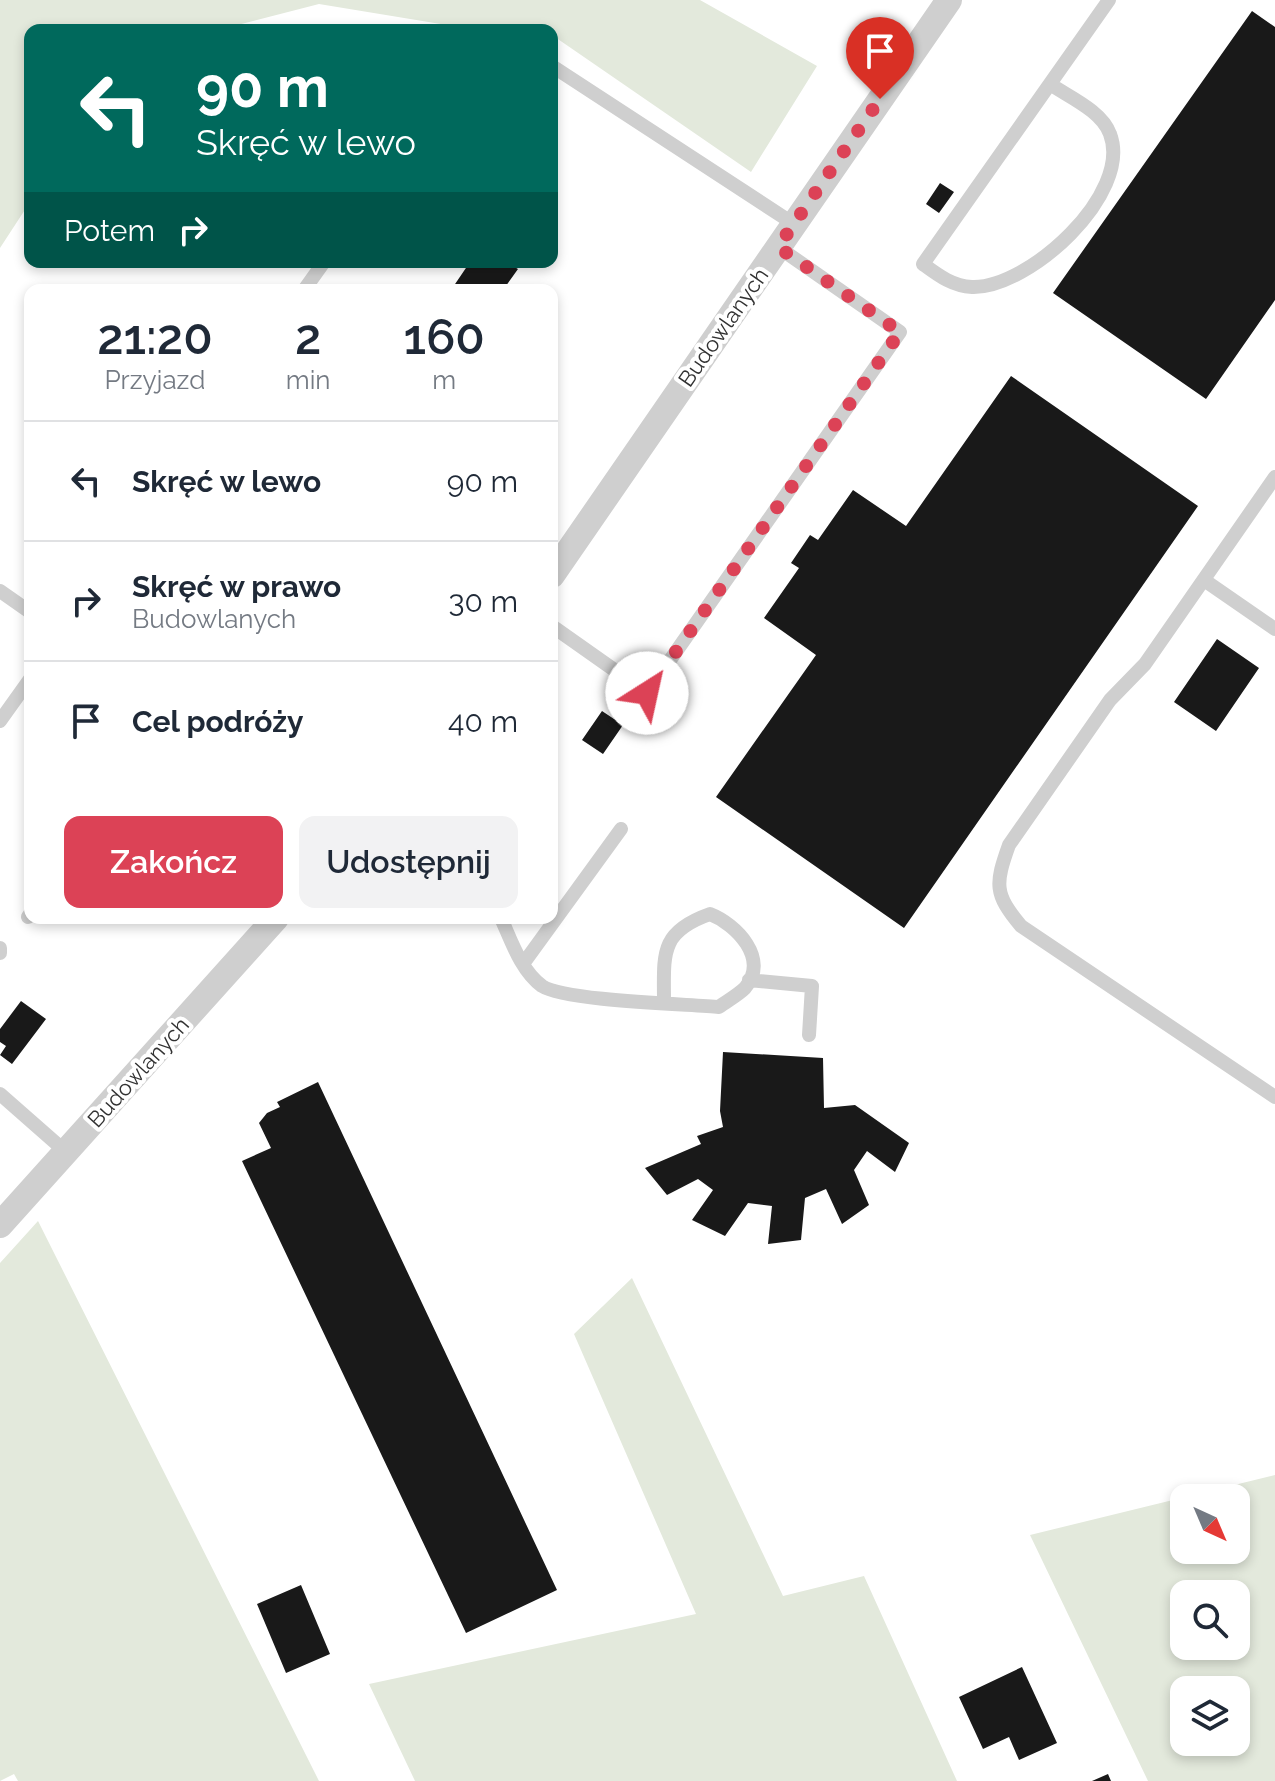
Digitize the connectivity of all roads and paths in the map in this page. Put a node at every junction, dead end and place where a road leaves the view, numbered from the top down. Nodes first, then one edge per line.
1 (949, 0) edge
2 (1109, 0) edge
3 (558, 70) edge
4 (1050, 84) junction
5 (794, 224) junction
6 (778, 247) junction
7 (1275, 477) edge
8 (558, 566) edge
9 (1204, 580) junction
10 (0, 591) edge
11 (24, 608) edge
12 (1275, 629) edge
13 (558, 630) edge
14 (24, 687) edge
15 (0, 721) edge
16 (621, 829) dead end
17 (558, 916) edge
18 (271, 924) edge
19 (504, 924) edge
20 (552, 924) edge
21 (523, 964) junction
22 (749, 980) junction
23 (664, 1003) junction
24 (809, 1035) dead end
25 (0, 1094) edge
26 (1275, 1097) edge
27 (66, 1152) junction
28 (0, 1225) edge

1 - 5 street, Budowlanych
2 - 4 lane
3 - 5 lane
4 - 4 lane
5 - 6 street, Budowlanych
6 - 8 street, Budowlanych
6 - 13 lane
7 - 9 lane
9 - 12 lane
9 - 26 lane
10 - 11 lane
14 - 15 lane
16 - 17 lane
18 - 27 street, Budowlanych
19 - 21 lane
20 - 21 lane
21 - 23 lane
22 - 23 lane
22 - 23 lane
22 - 24 lane
25 - 27 lane
27 - 28 street, Budowlanych

